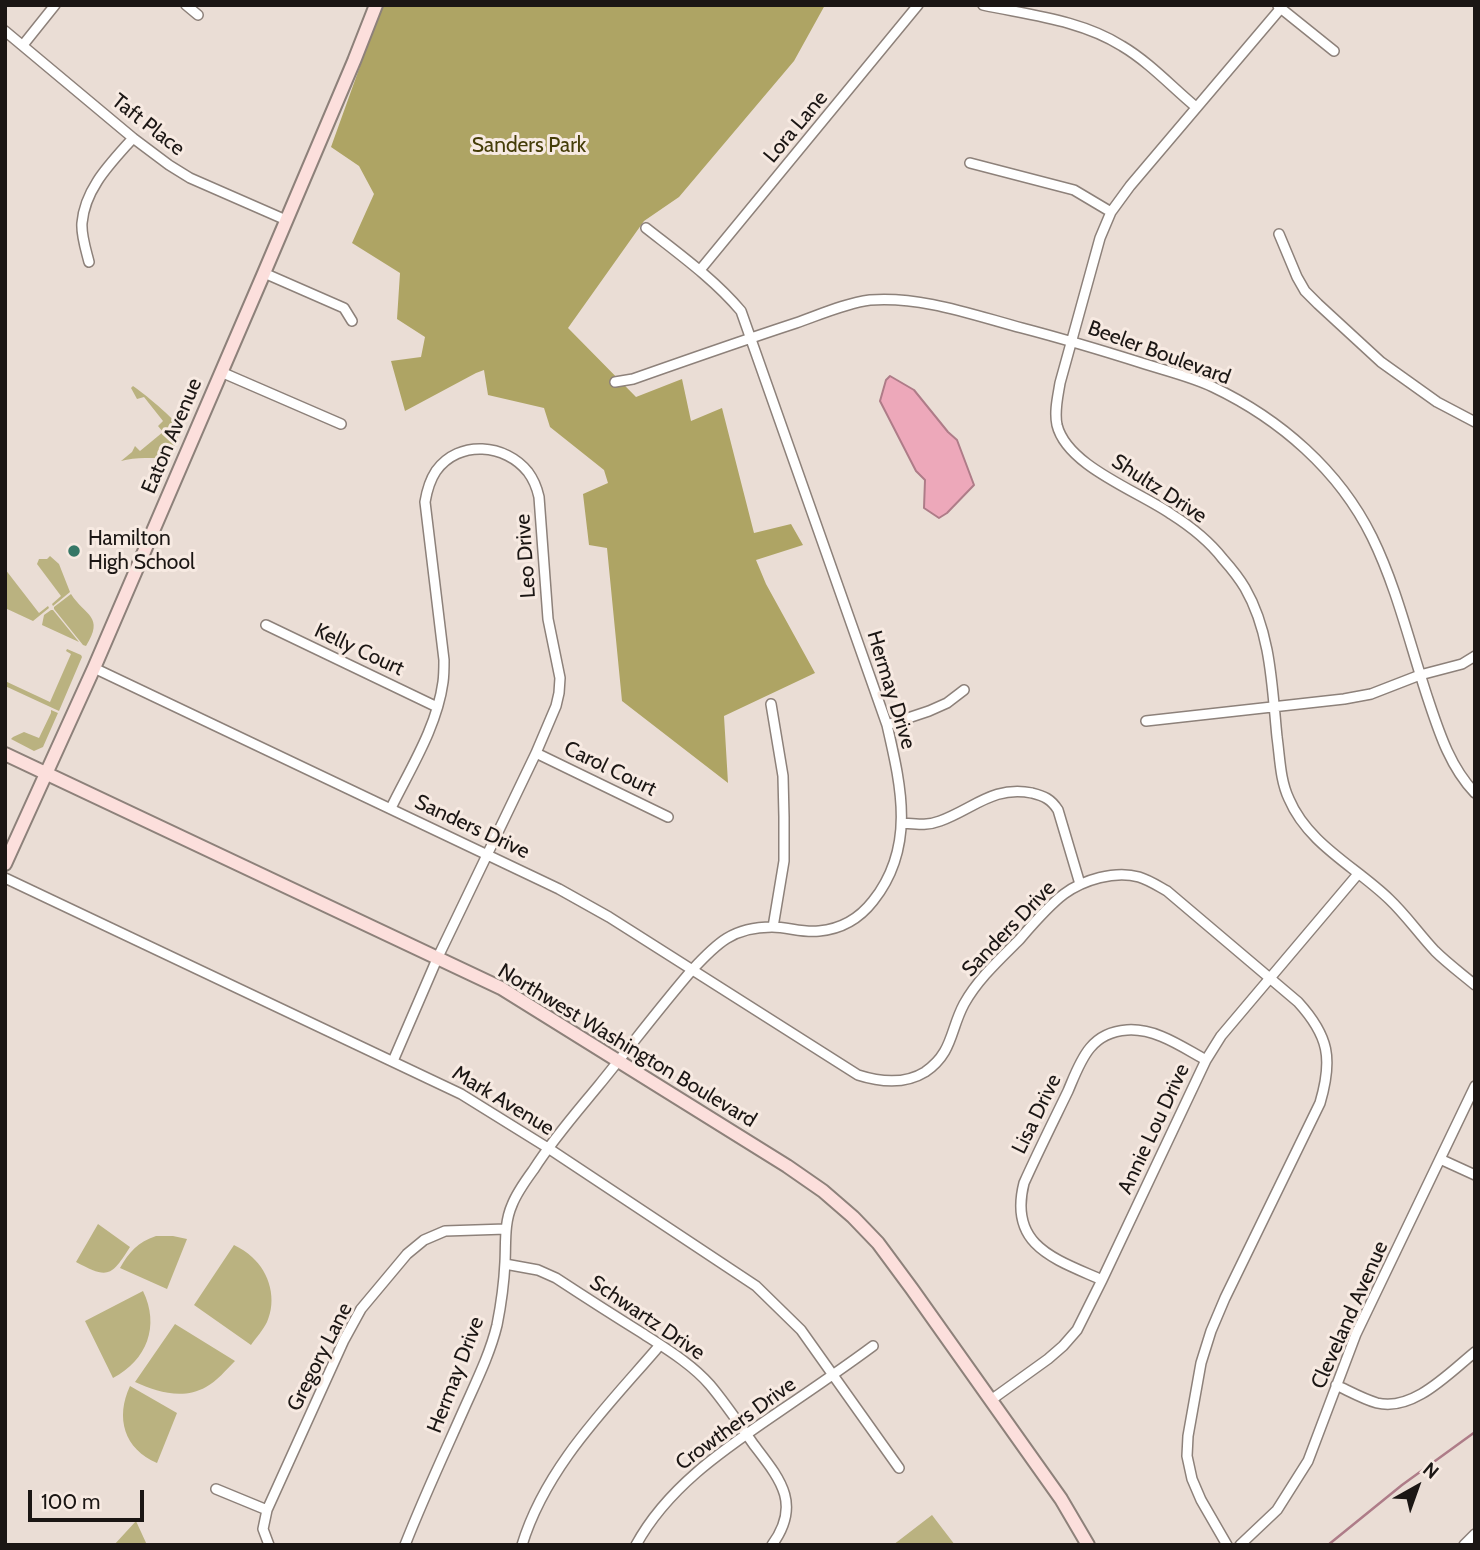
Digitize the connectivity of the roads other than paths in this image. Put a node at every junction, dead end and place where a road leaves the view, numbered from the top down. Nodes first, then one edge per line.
1 (55, 5) edge
2 (186, 5) edge
3 (376, 5) edge
4 (918, 5) edge
5 (983, 5) edge
6 (1279, 7) edge
7 (198, 15) dead end
8 (5, 31) edge
9 (23, 45) junction
10 (1334, 51) dead end
11 (1196, 107) junction
12 (133, 138) junction
13 (970, 163) dead end
14 (1111, 212) junction
15 (286, 220) junction
16 (646, 228) dead end
17 (1279, 234) dead end
18 (89, 262) dead end
19 (700, 270) junction
20 (264, 273) junction
21 (352, 321) dead end
22 (751, 337) junction
23 (1071, 341) junction
24 (221, 372) junction
25 (615, 382) dead end
26 (1475, 422) edge
27 (341, 424) dead end
28 (266, 625) dead end
29 (1475, 656) edge
30 (94, 668) junction
31 (1420, 675) junction
32 (964, 690) dead end
33 (771, 704) dead end
34 (438, 707) junction
35 (1274, 708) junction
36 (1146, 721) dead end
37 (887, 725) junction
38 (536, 753) junction
39 (5, 754) edge
40 (47, 773) junction
41 (1475, 793) edge
42 (391, 808) junction
43 (668, 817) dead end
44 (902, 823) junction
45 (488, 854) junction
46 (5, 864) edge
47 (1358, 874) junction
48 (5, 878) edge
49 (1080, 884) junction
50 (773, 927) junction
51 (437, 959) junction
52 (692, 970) junction
53 (1270, 977) junction
54 (1475, 985) edge
55 (1206, 1060) junction
56 (393, 1061) junction
57 (618, 1062) junction
58 (1475, 1086) edge
59 (548, 1148) junction
60 (1440, 1159) junction
61 (1475, 1175) edge
62 (506, 1229) junction
63 (505, 1264) junction
64 (1102, 1280) junction
65 (660, 1345) junction
66 (873, 1346) dead end
67 (1475, 1352) edge
68 (834, 1375) junction
69 (1336, 1385) junction
70 (991, 1400) junction
71 (746, 1434) junction
72 (899, 1468) dead end
73 (216, 1489) dead end
74 (267, 1510) junction
75 (1475, 1534) edge
76 (269, 1545) edge
77 (405, 1545) edge
78 (522, 1545) edge
79 (636, 1545) edge
80 (772, 1545) edge
81 (1088, 1545) edge
82 (1227, 1545) edge
83 (1240, 1545) edge
84 (1464, 1545) edge

1 - 9 street
2 - 7 street
3 - 15 main road, Eaton Avenue
4 - 19 street, Lora Lane
5 - 11 street
6 - 10 street
6 - 11 street, Shultz Drive
8 - 9 street, Taft Place
9 - 12 street, Taft Place
11 - 14 street, Shultz Drive
12 - 15 street, Taft Place
12 - 18 street
13 - 14 street
14 - 23 street, Shultz Drive
15 - 20 main road, Eaton Avenue
16 - 19 street, Hermay Drive
17 - 26 street
19 - 22 street, Hermay Drive
20 - 21 street
20 - 24 main road, Eaton Avenue
22 - 23 street, Beeler Boulevard
22 - 25 street, Beeler Boulevard
22 - 37 street, Hermay Drive
23 - 31 street, Beeler Boulevard
23 - 35 street, Shultz Drive
24 - 27 street
24 - 30 main road, Eaton Avenue
28 - 34 street, Kelly Court
29 - 31 street
30 - 40 main road, Eaton Avenue
30 - 42 street, Sanders Drive
31 - 35 street
31 - 41 street, Beeler Boulevard
32 - 37 street
33 - 50 street
34 - 38 street, Leo Drive
34 - 42 street, Leo Drive
35 - 36 street
35 - 47 street, Shultz Drive
37 - 44 street, Hermay Drive
38 - 43 street, Carol Court
38 - 45 street, Leo Drive
39 - 40 main road, Northwest Washington Boulevard
40 - 46 main road, Eaton Avenue
40 - 51 main road, Northwest Washington Boulevard
42 - 45 street, Sanders Drive
44 - 49 street
44 - 50 street, Hermay Drive
45 - 51 street, Leo Drive
45 - 52 street, Sanders Drive
47 - 53 street, Annie Lou Drive
47 - 54 street, Shultz Drive
48 - 56 street, Mark Avenue
49 - 52 street, Sanders Drive
49 - 53 street, Sanders Drive
50 - 52 street, Hermay Drive
51 - 56 street, Leo Drive
51 - 57 main road, Northwest Washington Boulevard
52 - 57 street, Hermay Drive
53 - 55 street, Annie Lou Drive
53 - 82 street, Sanders Drive
55 - 64 street, Annie Lou Drive
55 - 64 street, Lisa Drive
56 - 59 street, Mark Avenue
57 - 59 street, Hermay Drive
57 - 70 main road, Northwest Washington Boulevard
58 - 60 street, Cleveland Avenue
59 - 62 street, Hermay Drive
59 - 68 street, Mark Avenue
60 - 61 street
60 - 69 street, Cleveland Avenue
62 - 63 street, Hermay Drive
62 - 74 street, Gregory Lane
63 - 65 street, Schwartz Drive
63 - 77 street, Hermay Drive
64 - 70 street, Annie Lou Drive
65 - 71 street, Schwartz Drive
65 - 78 street
66 - 68 street, Crowthers Drive
67 - 69 street
68 - 71 street, Crowthers Drive
68 - 72 street, Mark Avenue
69 - 83 street, Cleveland Avenue
70 - 81 main road, Northwest Washington Boulevard
71 - 79 street, Crowthers Drive
71 - 80 street, Schwartz Drive
73 - 74 street
74 - 76 street, Gregory Lane
75 - 84 street

